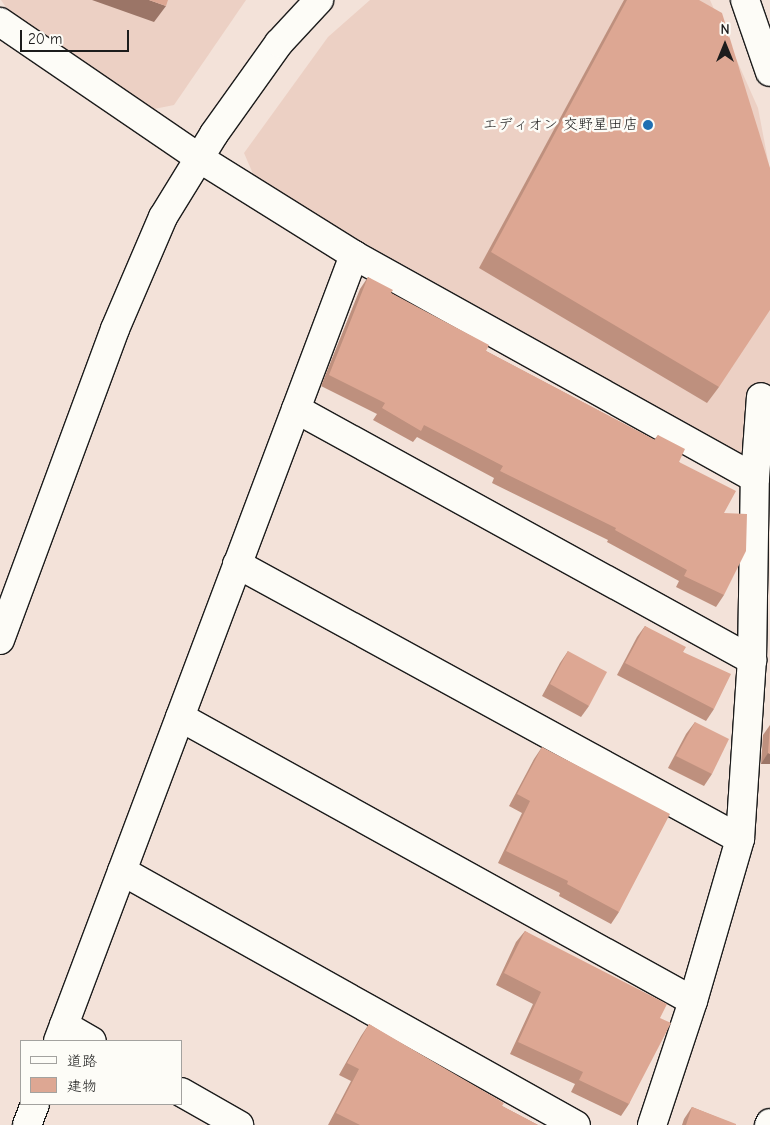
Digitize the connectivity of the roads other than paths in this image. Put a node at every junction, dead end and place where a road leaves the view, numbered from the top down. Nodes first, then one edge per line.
1 (319, 0) edge
2 (745, 0) edge
3 (0, 22) edge
4 (770, 72) edge
5 (199, 158) junction
6 (354, 255) junction
7 (761, 397) dead end
8 (296, 409) junction
9 (755, 478) junction
10 (237, 564) junction
11 (0, 640) edge
12 (752, 660) junction
13 (180, 717) junction
14 (740, 839) junction
15 (122, 871) junction
16 (693, 1001) junction
17 (61, 1033) edge
18 (88, 1040) edge
19 (182, 1093) edge
20 (35, 1105) edge
21 (27, 1125) edge
22 (239, 1125) edge
23 (576, 1125) edge
24 (652, 1125) edge

1 - 5 street
2 - 4 street
3 - 5 street
5 - 6 street
5 - 11 street
6 - 8 street
6 - 9 street
7 - 9 street
8 - 10 street
8 - 12 street
9 - 12 street
10 - 13 street
10 - 14 street
12 - 14 street
13 - 15 street
13 - 16 street
14 - 16 street
15 - 17 street
15 - 23 street
16 - 24 street
17 - 18 street
19 - 22 street
20 - 21 street

